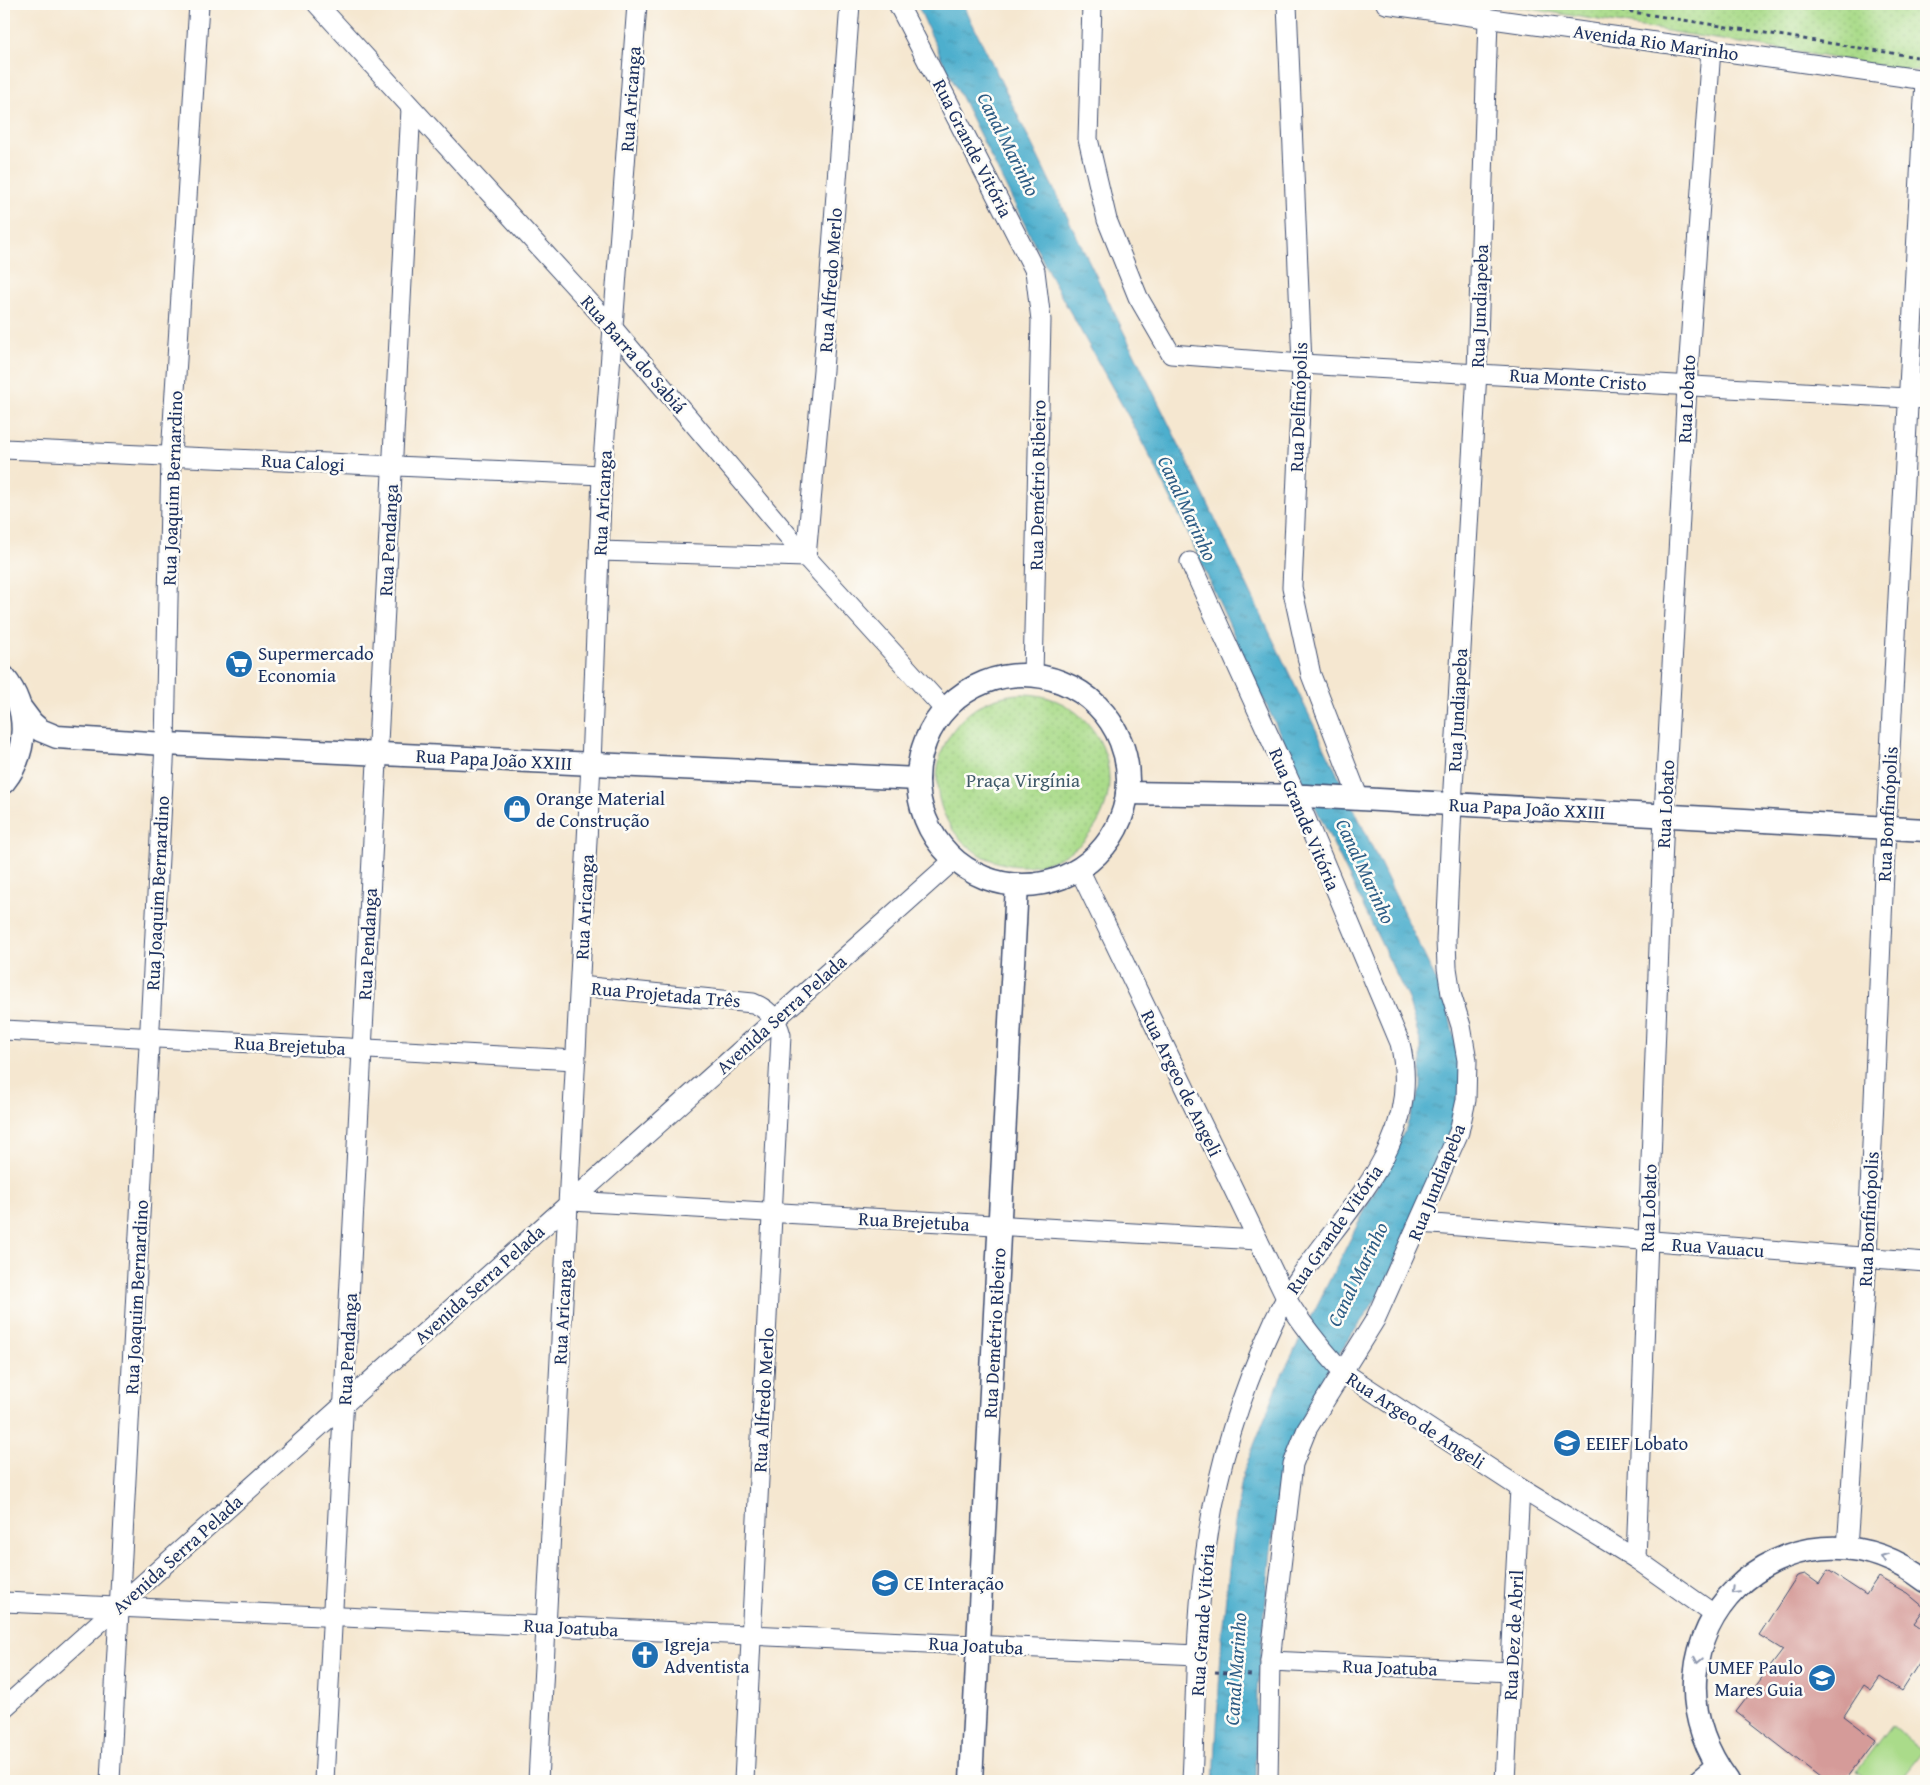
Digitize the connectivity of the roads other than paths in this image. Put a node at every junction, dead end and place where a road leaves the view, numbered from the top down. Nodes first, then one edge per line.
1 (199, 4) edge
2 (317, 4) edge
3 (637, 4) edge
4 (850, 4) edge
5 (898, 4) edge
6 (1092, 4) edge
7 (1287, 4) edge
8 (1386, 4) edge
9 (1488, 19) junction
10 (1711, 49) junction
11 (1926, 80) edge
12 (411, 108) junction
13 (1039, 295) joint
14 (613, 328) junction
15 (1302, 364) junction
16 (1478, 372) junction
17 (1686, 386) junction
18 (1918, 399) edge
19 (4, 449) edge
20 (171, 456) junction
21 (392, 466) junction
22 (602, 475) junction
23 (599, 550) junction
24 (806, 557) junction
25 (1190, 562) dead end
26 (1033, 676) junction
27 (4, 677) edge
28 (20, 706) junction
29 (945, 710) junction
30 (70, 737) junction
31 (165, 744) junction
32 (376, 754) junction
33 (17, 760) junction
34 (592, 764) junction
35 (918, 779) junction
36 (4, 782) edge
37 (1127, 793) junction
38 (1301, 796) junction
39 (1355, 799) junction
40 (1452, 804) junction
41 (1664, 814) junction
42 (1886, 828) junction
43 (1926, 830) edge
44 (955, 859) junction
45 (1079, 869) junction
46 (1017, 885) junction
47 (580, 986) junction
48 (775, 1020) junction
49 (4, 1030) edge
50 (150, 1038) junction
51 (361, 1049) junction
52 (576, 1060) junction
53 (569, 1203) junction
54 (773, 1213) junction
55 (1420, 1223) junction
56 (1000, 1225) junction
57 (1258, 1240) junction
58 (1647, 1241) junction
59 (1867, 1258) junction
60 (1926, 1262) edge
61 (1286, 1298) junction
62 (1339, 1368) junction
63 (344, 1404) junction
64 (1520, 1488) junction
65 (1847, 1548) junction
66 (1636, 1559) junction
67 (1926, 1581) edge
68 (4, 1602) edge
69 (119, 1607) junction
70 (1715, 1615) junction
71 (332, 1616) junction
72 (546, 1626) junction
73 (751, 1635) junction
74 (978, 1645) junction
75 (1202, 1663) junction
76 (1265, 1669) junction
77 (1511, 1672) junction
78 (4, 1708) edge
79 (1723, 1774) edge
80 (110, 1781) edge
81 (324, 1781) edge
82 (538, 1781) edge
83 (744, 1781) edge
84 (971, 1781) edge
85 (1192, 1781) edge
86 (1268, 1781) edge
87 (1505, 1781) edge
88 (1699, 1781) edge

1 - 20 street, Rua Joaquim Bernardino
2 - 12 street, Rua Barra do Sabiá
3 - 14 street, Rua Aricanga
4 - 24 street, Rua Alfredo Merlo
5 - 13 street, Rua Grande Vitória
6 - 15 street, Rua Monte Cristo
7 - 15 street, Rua Delfinópolis
8 - 9 street, Avenida Rio Marinho
9 - 10 street, Avenida Rio Marinho
9 - 16 street, Rua Jundiapeba
10 - 11 street, Avenida Rio Marinho
10 - 17 street, Rua Lobato
11 - 18 street, Rua Bonfinópolis
12 - 14 street, Rua Barra do Sabiá
12 - 21 street, Rua Pendanga
13 - 26 street, Rua Demétrio Ribeiro
14 - 22 street, Rua Aricanga
14 - 24 street, Rua Barra do Sabiá
15 - 16 street, Rua Monte Cristo
15 - 39 street, Rua Delfinópolis
16 - 17 street, Rua Monte Cristo
16 - 40 street, Rua Jundiapeba
17 - 18 street, Rua Monte Cristo
17 - 41 street, Rua Lobato
18 - 42 street, Rua Bonfinópolis
19 - 20 street, Rua Calogi
20 - 21 street, Rua Calogi
20 - 31 street, Rua Joaquim Bernardino
21 - 22 street, Rua Calogi
21 - 32 street, Rua Pendanga
22 - 23 street, Rua Aricanga
23 - 24 street
23 - 34 street, Rua Aricanga
24 - 29 street, Rua Barra do Sabiá
25 - 38 street, Rua Grande Vitória
26 - 29 street
26 - 37 street
27 - 28 street
28 - 30 street, Rua Papa João XXIII
28 - 33 street
29 - 35 street
30 - 31 street, Rua Papa João XXIII
30 - 33 street, Rua Papa João XXIII
31 - 32 street, Rua Papa João XXIII
31 - 50 street, Rua Joaquim Bernardino
32 - 34 street, Rua Papa João XXIII
32 - 51 street, Rua Pendanga
33 - 36 street
34 - 35 street, Rua Papa João XXIII
34 - 47 street, Rua Aricanga
35 - 44 street
37 - 38 street, Rua Papa João XXIII
37 - 45 street
38 - 39 street, Rua Papa João XXIII
38 - 61 street, Rua Grande Vitória
39 - 40 street, Rua Papa João XXIII
40 - 41 street, Rua Papa João XXIII
40 - 55 street, Rua Jundiapeba
41 - 42 street, Rua Papa João XXIII
41 - 58 street, Rua Lobato
42 - 43 street, Rua Papa João XXIII
42 - 59 street, Rua Bonfinópolis
44 - 46 street
44 - 48 street, Avenida Serra Pelada
45 - 46 street
45 - 57 street, Rua Argeo de Angeli
46 - 56 street, Rua Demétrio Ribeiro
47 - 48 street, Rua Projetada Três
47 - 52 street, Rua Aricanga
48 - 53 street, Avenida Serra Pelada
48 - 54 street, Rua Alfredo Merlo
49 - 50 street, Rua Brejetuba
50 - 51 street, Rua Brejetuba
50 - 69 street, Rua Joaquim Bernardino
51 - 52 street, Rua Brejetuba
51 - 63 street, Rua Pendanga
52 - 53 street, Rua Aricanga
53 - 54 street, Rua Brejetuba
53 - 63 street, Avenida Serra Pelada
53 - 72 street, Rua Aricanga
54 - 56 street, Rua Brejetuba
54 - 73 street, Rua Alfredo Merlo
55 - 58 street, Rua Vauacu
55 - 62 street, Rua Jundiapeba
56 - 57 street, Rua Brejetuba
56 - 74 street, Rua Demétrio Ribeiro
57 - 61 street, Rua Argeo de Angeli
58 - 59 street, Rua Vauacu
58 - 66 street, Rua Lobato
59 - 60 street, Rua Vauacu
59 - 65 street, Rua Bonfinópolis
61 - 62 street, Rua Argeo de Angeli
61 - 75 street, Rua Grande Vitória
62 - 64 street, Rua Argeo de Angeli
62 - 76 street
63 - 69 street, Avenida Serra Pelada
63 - 71 street, Rua Pendanga
64 - 66 street, Rua Argeo de Angeli
64 - 77 street, Rua Dez de Abril
67 -> 65 street
65 -> 70 street
66 - 70 street, Rua Argeo de Angeli
68 - 69 street, Rua Joatuba
69 - 71 street, Rua Joatuba
69 - 78 street, Avenida Serra Pelada
69 - 80 street, Rua Joaquim Bernardino
70 -> 79 street
71 - 72 street, Rua Joatuba
71 - 81 street, Rua Pendanga
72 - 73 street, Rua Joatuba
72 - 82 street, Rua Aricanga
73 - 74 street, Rua Joatuba
73 - 83 street, Rua Alfredo Merlo
74 - 75 street, Rua Joatuba
74 - 84 street, Rua Demétrio Ribeiro
75 - 85 street, Rua Grande Vitória
76 - 77 street, Rua Joatuba
76 - 86 street
77 - 87 street, Rua Dez de Abril
79 - 88 street

